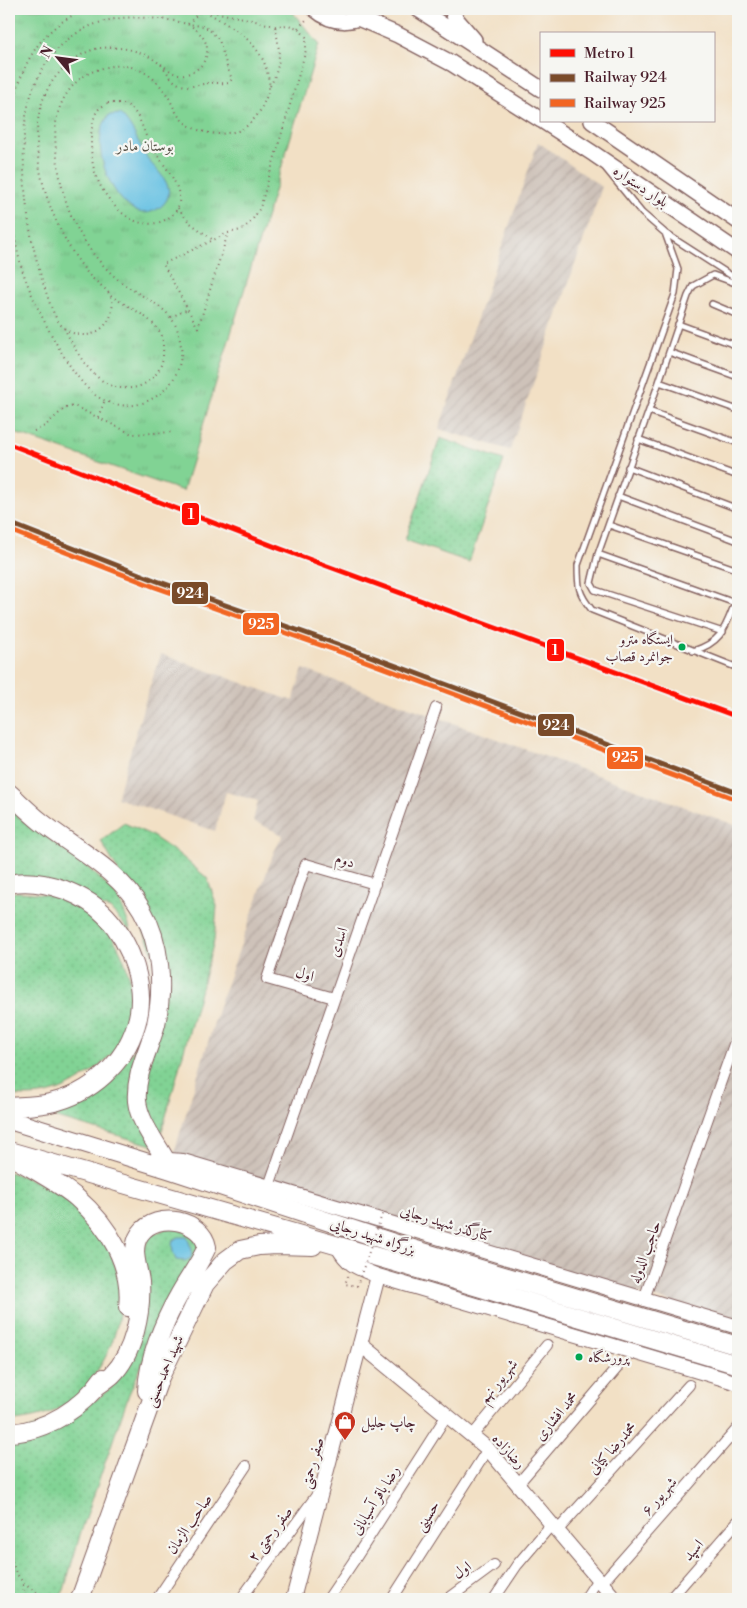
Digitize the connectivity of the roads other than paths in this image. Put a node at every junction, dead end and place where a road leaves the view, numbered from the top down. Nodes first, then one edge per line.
1 (315, 9) edge
2 (372, 9) edge
3 (418, 9) edge
4 (452, 9) edge
5 (358, 18) junction
6 (489, 56) junction
7 (540, 88) edge
8 (540, 120) edge
9 (544, 122) edge
10 (593, 122) edge
11 (594, 154) junction
12 (738, 221) edge
13 (665, 233) junction
14 (738, 252) edge
15 (738, 280) edge
16 (738, 284) edge
17 (712, 304) dead end
18 (738, 315) edge
19 (678, 324) junction
20 (738, 346) edge
21 (669, 352) junction
22 (738, 377) edge
23 (659, 382) junction
24 (738, 410) edge
25 (649, 411) junction
26 (638, 439) junction
27 (738, 443) edge
28 (628, 468) junction
29 (738, 476) edge
30 (618, 496) junction
31 (738, 509) edge
32 (608, 525) junction
33 (738, 541) edge
34 (598, 554) junction
35 (738, 570) edge
36 (738, 596) edge
37 (735, 603) junction
38 (724, 632) junction
39 (693, 651) junction
40 (738, 668) edge
41 (436, 708) dead end
42 (9, 793) edge
43 (9, 884) edge
44 (375, 884) junction
45 (267, 979) joint
46 (334, 998) junction
47 (738, 1033) edge
48 (9, 1107) edge
49 (9, 1120) edge
50 (9, 1153) edge
51 (165, 1159) junction
52 (144, 1162) junction
53 (269, 1186) junction
54 (670, 1226) joint
55 (338, 1247) junction
56 (378, 1276) junction
57 (644, 1299) junction
58 (738, 1327) edge
59 (360, 1344) junction
60 (547, 1345) dead end
61 (738, 1346) edge
62 (738, 1364) edge
63 (617, 1368) dead end
64 (738, 1383) edge
65 (97, 1386) junction
66 (689, 1386) dead end
67 (147, 1412) junction
68 (447, 1415) junction
69 (738, 1428) edge
70 (9, 1433) edge
71 (472, 1436) junction
72 (488, 1449) junction
73 (246, 1466) dead end
74 (518, 1484) junction
75 (323, 1487) junction
76 (738, 1522) edge
77 (555, 1528) junction
78 (494, 1566) dead end
79 (600, 1581) junction
80 (80, 1599) edge
81 (156, 1599) edge
82 (241, 1599) edge
83 (293, 1599) edge
84 (328, 1599) edge
85 (392, 1599) edge
86 (448, 1599) edge
87 (494, 1599) edge
88 (585, 1599) edge
89 (615, 1599) edge
90 (670, 1599) edge

1 - 5 main road
2 - 5 main road
3 - 6 main road
4 - 6 main road
5 - 8 main road, بلوار دستواره
6 - 7 main road
9 - 11 main road, بلوار دستواره
10 - 12 main road, بلوار دستواره
11 - 13 lane
11 - 14 main road, بلوار دستواره
13 - 15 lane
13 - 39 lane
16 - 19 lane
17 - 18 lane
19 - 20 lane
19 - 21 lane
21 - 22 lane
21 - 23 lane
23 - 24 lane
23 - 25 lane
25 - 26 lane
25 - 27 lane
26 - 28 lane
26 - 29 lane
28 - 30 lane
28 - 31 lane
30 - 32 lane
30 - 33 lane
32 - 34 lane
32 - 35 lane
34 - 37 lane
34 - 38 lane
36 - 37 lane
37 - 38 lane
38 - 39 lane
39 - 40 lane
41 - 44 street, اسدی
42 - 51 highway
43 - 48 highway
44 - 45 street, دوم
44 - 46 street, اسدی
45 - 46 street, اول
46 - 53 street, اسدی
47 - 54 street, حاجب الدوله
49 - 52 highway, بزرگراه شهید رجایی
50 - 55 highway, بزرگراه شهید رجایی
50 - 65 highway
51 - 52 street, کنارگذر شهید رجایی
51 - 53 street, کنارگذر شهید رجایی
52 - 61 highway, بزرگراه شهید رجایی
53 - 57 street, کنارگذر شهید رجایی
54 - 57 lane, حاجب الدوله
55 - 56 street
55 - 62 highway, بزرگراه شهید رجایی
55 - 67 highway, شهید احمدحسنی
56 - 59 street, صفر رحمتی
56 - 64 street
57 - 58 street, کنارگذر شهید رجایی
59 - 68 street, رضازاده
59 - 75 street, صفر رحمتی
60 - 71 street, شهریور نهم
63 - 74 street, محمد افشاری
65 - 67 highway
65 - 70 highway
66 - 77 street, محمدرضا کیانی
67 - 80 highway, شهید احمدحسنی
68 - 71 street, رضازاده
68 - 84 street, رضا باقر آسیابانی
69 - 79 street, شهریور ۶
71 - 72 street, رضازاده
72 - 74 street, رضازاده
72 - 85 street, حسینی
73 - 81 street, صاحب الزمان
74 - 77 street, رضازاده
75 - 82 street, صفر رحمتی ۲
75 - 83 street, صفر رحمتی
76 - 90 street, اسپد
77 - 79 street, رضازاده
77 - 87 street
78 - 86 street, اول
79 - 88 street, شهریور ۶
79 - 89 street, رضازاده

